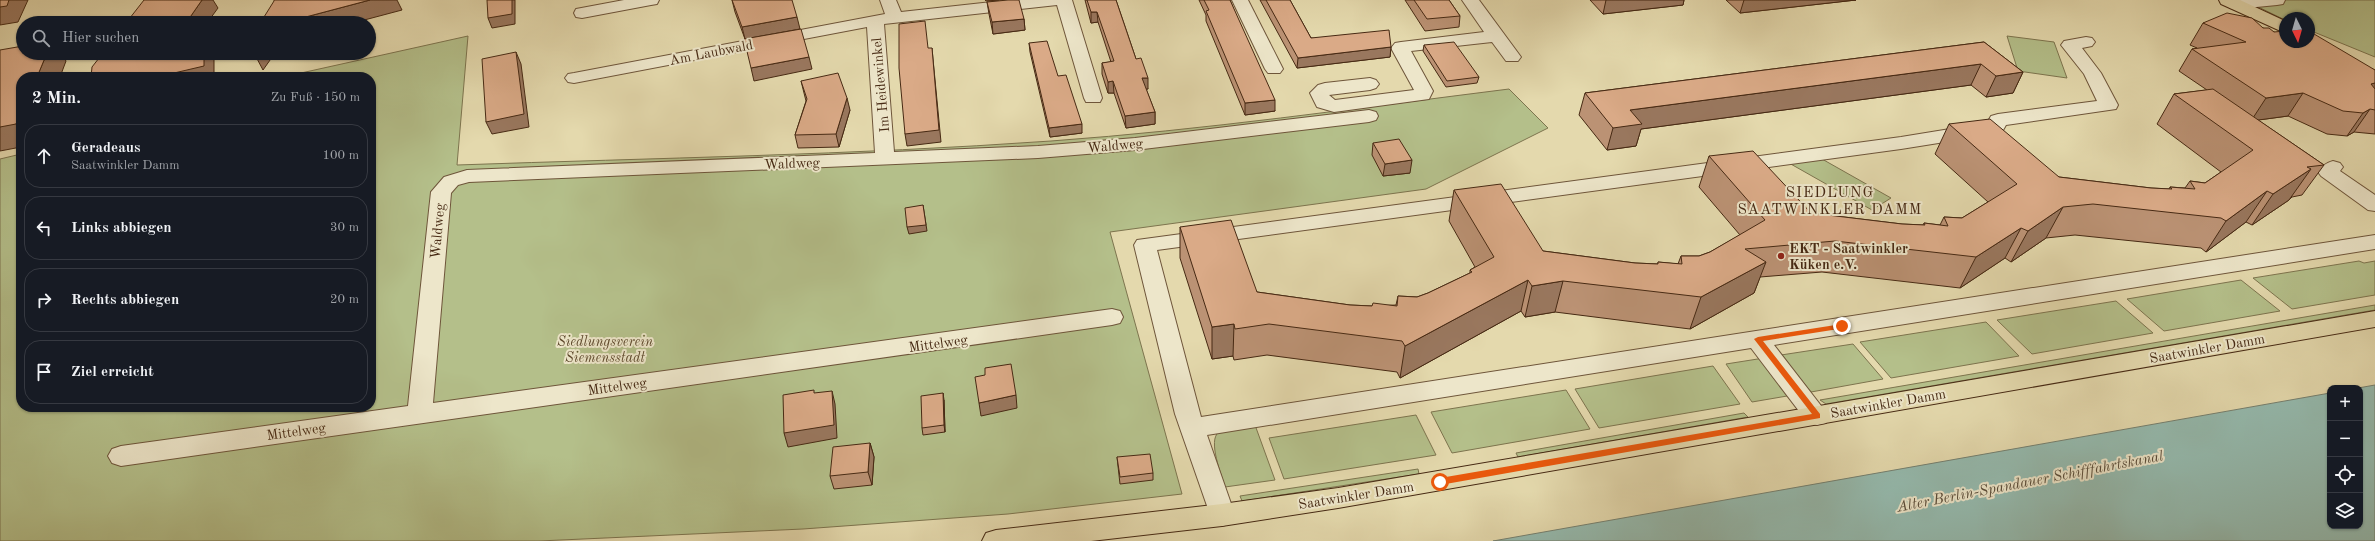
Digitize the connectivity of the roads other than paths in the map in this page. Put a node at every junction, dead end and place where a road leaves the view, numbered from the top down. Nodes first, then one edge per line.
1 (652, 0) edge
2 (888, 0) edge
3 (1056, 0) edge
4 (1064, 0) edge
5 (1240, 0) edge
6 (1470, 0) edge
7 (2277, 0) edge
8 (2232, 2) edge
9 (582, 12) dead end
10 (895, 17) junction
11 (875, 20) junction
12 (2279, 25) edge
13 (1495, 35) junction
14 (2086, 42) dead end
15 (1512, 57) dead end
16 (1274, 69) dead end
17 (574, 78) dead end
18 (1370, 84) dead end
19 (1093, 98) dead end
20 (1369, 116) dead end
21 (886, 155) junction
22 (2333, 167) dead end
23 (2375, 205) edge
24 (2375, 242) edge
25 (1112, 318) dead end
26 (2375, 319) edge
27 (1758, 339) junction
28 (420, 413) junction
29 (1817, 416) junction
30 (1192, 428) junction
31 (122, 456) dead end
32 (1222, 515) junction
33 (996, 541) edge

1 - 9 street
2 - 10 street
3 - 10 street
4 - 19 street
5 - 16 street
6 - 13 street
7 - 8 street
8 - 12 main road
10 - 11 street, Am Laubwald
11 - 17 street, Am Laubwald
11 - 21 street, Im Heidewinkel
13 - 15 street
13 - 18 street
14 - 30 street
20 - 21 street, Waldweg
21 - 28 street, Waldweg
22 - 23 street
24 - 27 street
25 - 28 street, Mittelweg
26 - 29 main road, Saatwinkler Damm
27 - 29 street
27 - 30 street
28 - 31 street, Mittelweg
29 - 32 main road, Saatwinkler Damm
30 - 32 street
32 - 33 main road, Saatwinkler Damm

